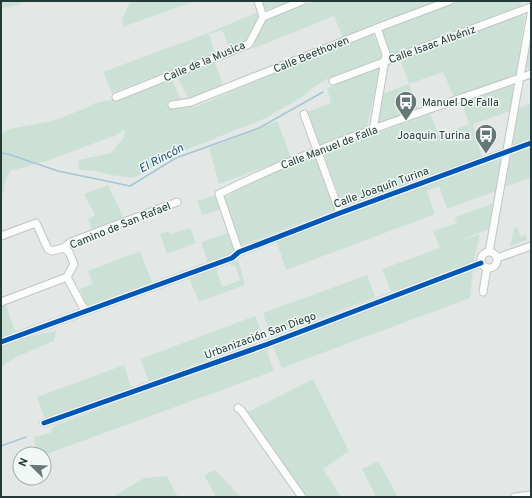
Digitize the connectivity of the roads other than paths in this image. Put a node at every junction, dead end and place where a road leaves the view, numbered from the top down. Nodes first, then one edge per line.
1 (258, 1) edge
2 (302, 1) edge
3 (449, 1) edge
4 (531, 7) edge
5 (531, 14) edge
6 (263, 17) junction
7 (377, 28) junction
8 (386, 61) junction
9 (531, 74) edge
10 (520, 78) junction
11 (333, 81) dead end
12 (116, 97) dead end
13 (172, 105) dead end
14 (304, 114) dead end
15 (373, 130) junction
16 (531, 143) edge
17 (318, 151) junction
18 (508, 152) junction
19 (177, 202) dead end
20 (340, 212) junction
21 (1, 236) edge
22 (531, 246) edge
23 (63, 248) junction
24 (239, 252) junction
25 (489, 252) junction
26 (497, 258) junction
27 (481, 263) junction
28 (487, 268) junction
29 (67, 277) junction
30 (482, 292) dead end
31 (1, 302) edge
32 (85, 311) junction
33 (1, 342) edge
34 (238, 408) dead end
35 (44, 424) dead end
36 (531, 495) edge
37 (302, 497) edge
38 (515, 497) edge

1 - 6 street
2 - 6 street
3 - 7 street, Calle Beethoven
4 - 8 street, Calle Isaac Albéniz
5 - 10 street
6 - 12 street, Calle de la Musica
7 - 8 street
7 - 13 street, Calle Beethoven
8 - 11 street, Calle Isaac Albéniz
8 - 15 street
9 - 10 street, Calle Manuel de Falla
10 - 15 street, Calle Manuel de Falla
10 - 18 street
14 - 17 street
15 - 17 street, Calle Manuel de Falla
16 - 18 street, Calle Joaquín Turina
17 - 20 street
17 - 24 street, Calle Manuel de Falla
18 - 20 street, Calle Joaquín Turina
18 - 25 street
19 - 23 street, Camino de San Rafael
20 - 24 street, Calle Joaquín Turina
21 - 23 street
22 - 26 street
23 - 29 street
24 - 32 street, Calle Joaquín Turina
25 - 26 street
25 - 27 street
26 - 28 street
27 - 28 street
27 - 35 street, Urbanización San Diego
28 - 30 street
29 - 31 street
29 - 32 street
32 - 33 street, Calle Joaquín Turina
34 - 37 street
36 - 38 street

